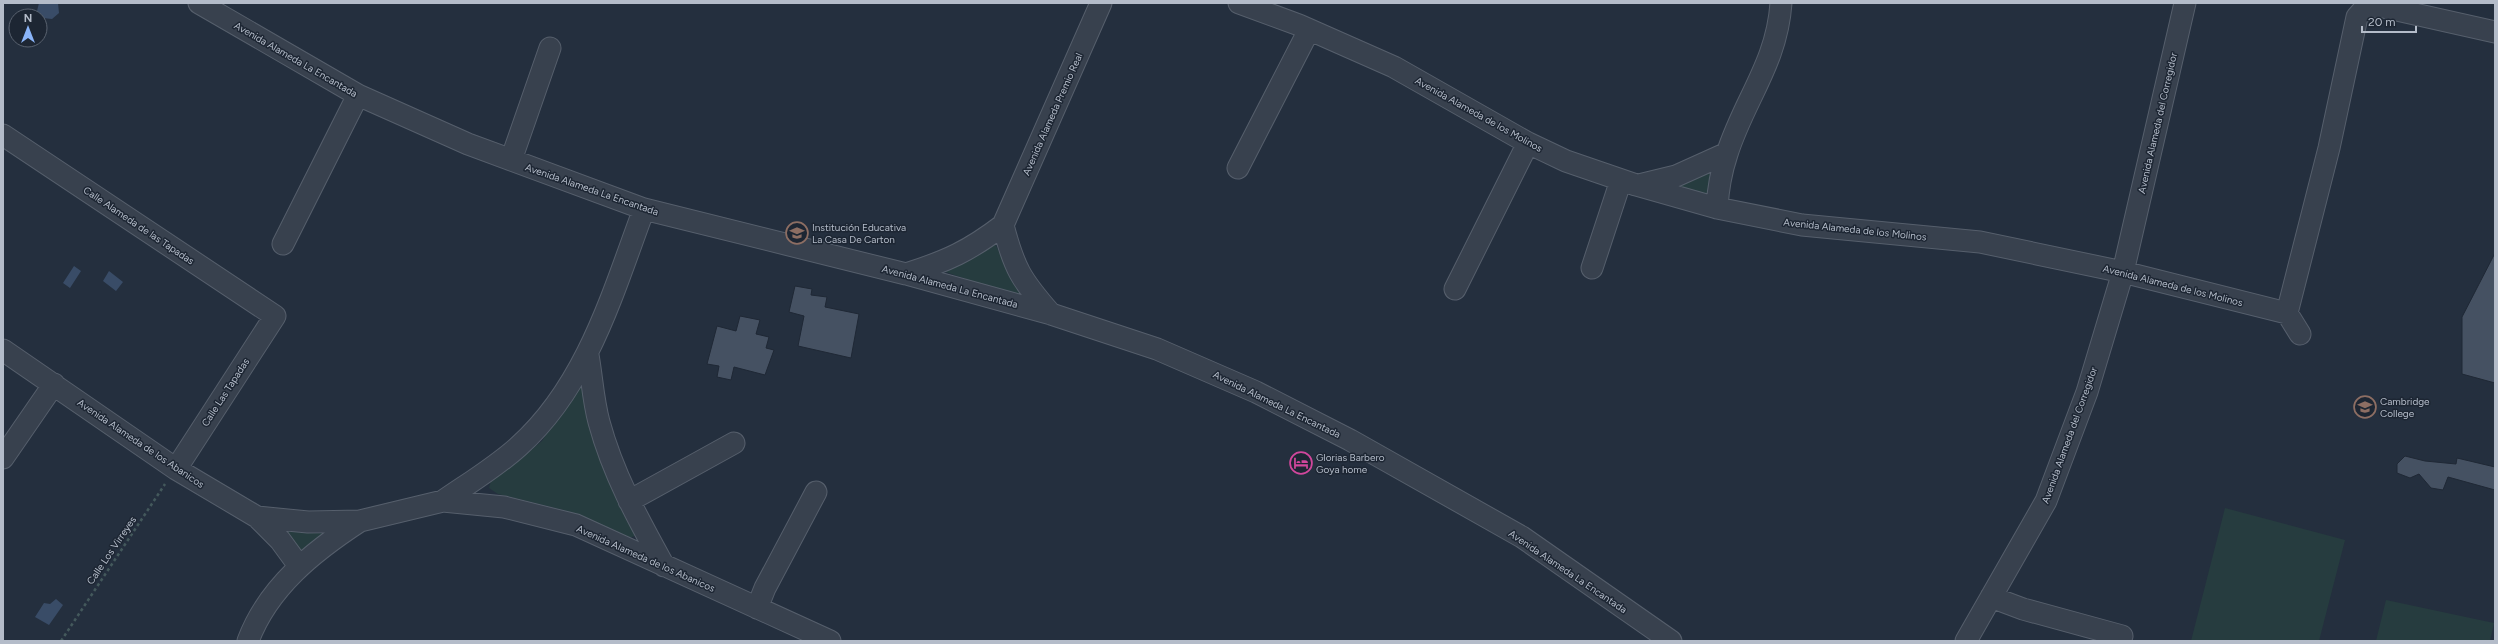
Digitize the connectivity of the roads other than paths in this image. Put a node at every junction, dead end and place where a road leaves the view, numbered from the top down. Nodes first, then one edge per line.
1 (198, 3) edge
2 (1101, 3) edge
3 (1239, 3) edge
4 (1781, 3) edge
5 (2185, 3) edge
6 (1309, 30) junction
7 (2495, 32) edge
8 (550, 48) dead end
9 (358, 95) junction
10 (3, 135) edge
11 (1528, 143) junction
12 (1727, 153) junction
13 (511, 160) junction
14 (1238, 168) dead end
15 (1628, 183) junction
16 (1717, 208) junction
17 (644, 209) junction
18 (1004, 225) junction
19 (283, 244) dead end
20 (1592, 268) dead end
21 (2123, 272) junction
22 (906, 274) junction
23 (1455, 289) dead end
24 (2278, 311) junction
25 (1051, 314) junction
26 (275, 316) joint
27 (2300, 334) dead end
28 (3, 350) edge
29 (588, 355) junction
30 (54, 384) junction
31 (734, 443) dead end
32 (3, 458) edge
33 (176, 469) junction
34 (816, 492) dead end
35 (442, 500) junction
36 (628, 501) junction
37 (257, 517) junction
38 (360, 521) junction
39 (299, 566) junction
40 (664, 566) junction
41 (1991, 597) junction
42 (757, 608) junction
43 (2122, 636) dead end
44 (824, 640) edge
45 (248, 641) edge
46 (1671, 641) edge
47 (1966, 641) edge

1 - 9 street, Avenida Alameda La Encantada
2 - 18 street, Avenida Alameda Premio Real
3 - 6 street, Avenida Alameda de los Molinos
4 - 12 street
5 - 21 street, Avenida Alameda del Corregidor
6 - 11 street, Avenida Alameda de los Molinos
6 - 14 street
7 - 24 street
8 - 13 street
9 - 13 street, Avenida Alameda La Encantada
9 - 19 street
10 - 26 street, Calle Alameda de las Tapadas
11 - 15 street, Avenida Alameda de los Molinos
11 - 23 street
12 - 15 street
12 - 16 street
13 - 17 street, Avenida Alameda La Encantada
15 - 16 street, Avenida Alameda de los Molinos
15 - 20 street
16 - 21 street, Avenida Alameda de los Molinos
17 - 22 street, Avenida Alameda La Encantada
17 - 29 street
18 - 22 street
18 - 25 street
21 - 24 street, Avenida Alameda de los Molinos
21 - 41 street, Avenida Alameda del Corregidor
22 - 25 street, Avenida Alameda La Encantada
24 - 27 street
25 - 46 street, Avenida Alameda La Encantada
26 - 33 street, Calle Las Tapadas
28 - 30 street, Avenida Alameda de los Abanicos
29 - 35 street
29 - 36 street
30 - 32 street
30 - 33 street, Avenida Alameda de los Abanicos
31 - 36 street
33 - 37 street, Avenida Alameda de los Abanicos
34 - 42 street
35 - 38 street, Avenida Alameda de los Abanicos
35 - 40 street, Avenida Alameda de los Abanicos
36 - 40 street
37 - 38 street, Avenida Alameda de los Abanicos
37 - 39 street
38 - 39 street
39 - 45 street
40 - 42 street, Avenida Alameda de los Abanicos
41 - 43 street
41 - 47 street, Avenida Alameda del Corregidor
42 - 44 street, Avenida Alameda de los Abanicos

